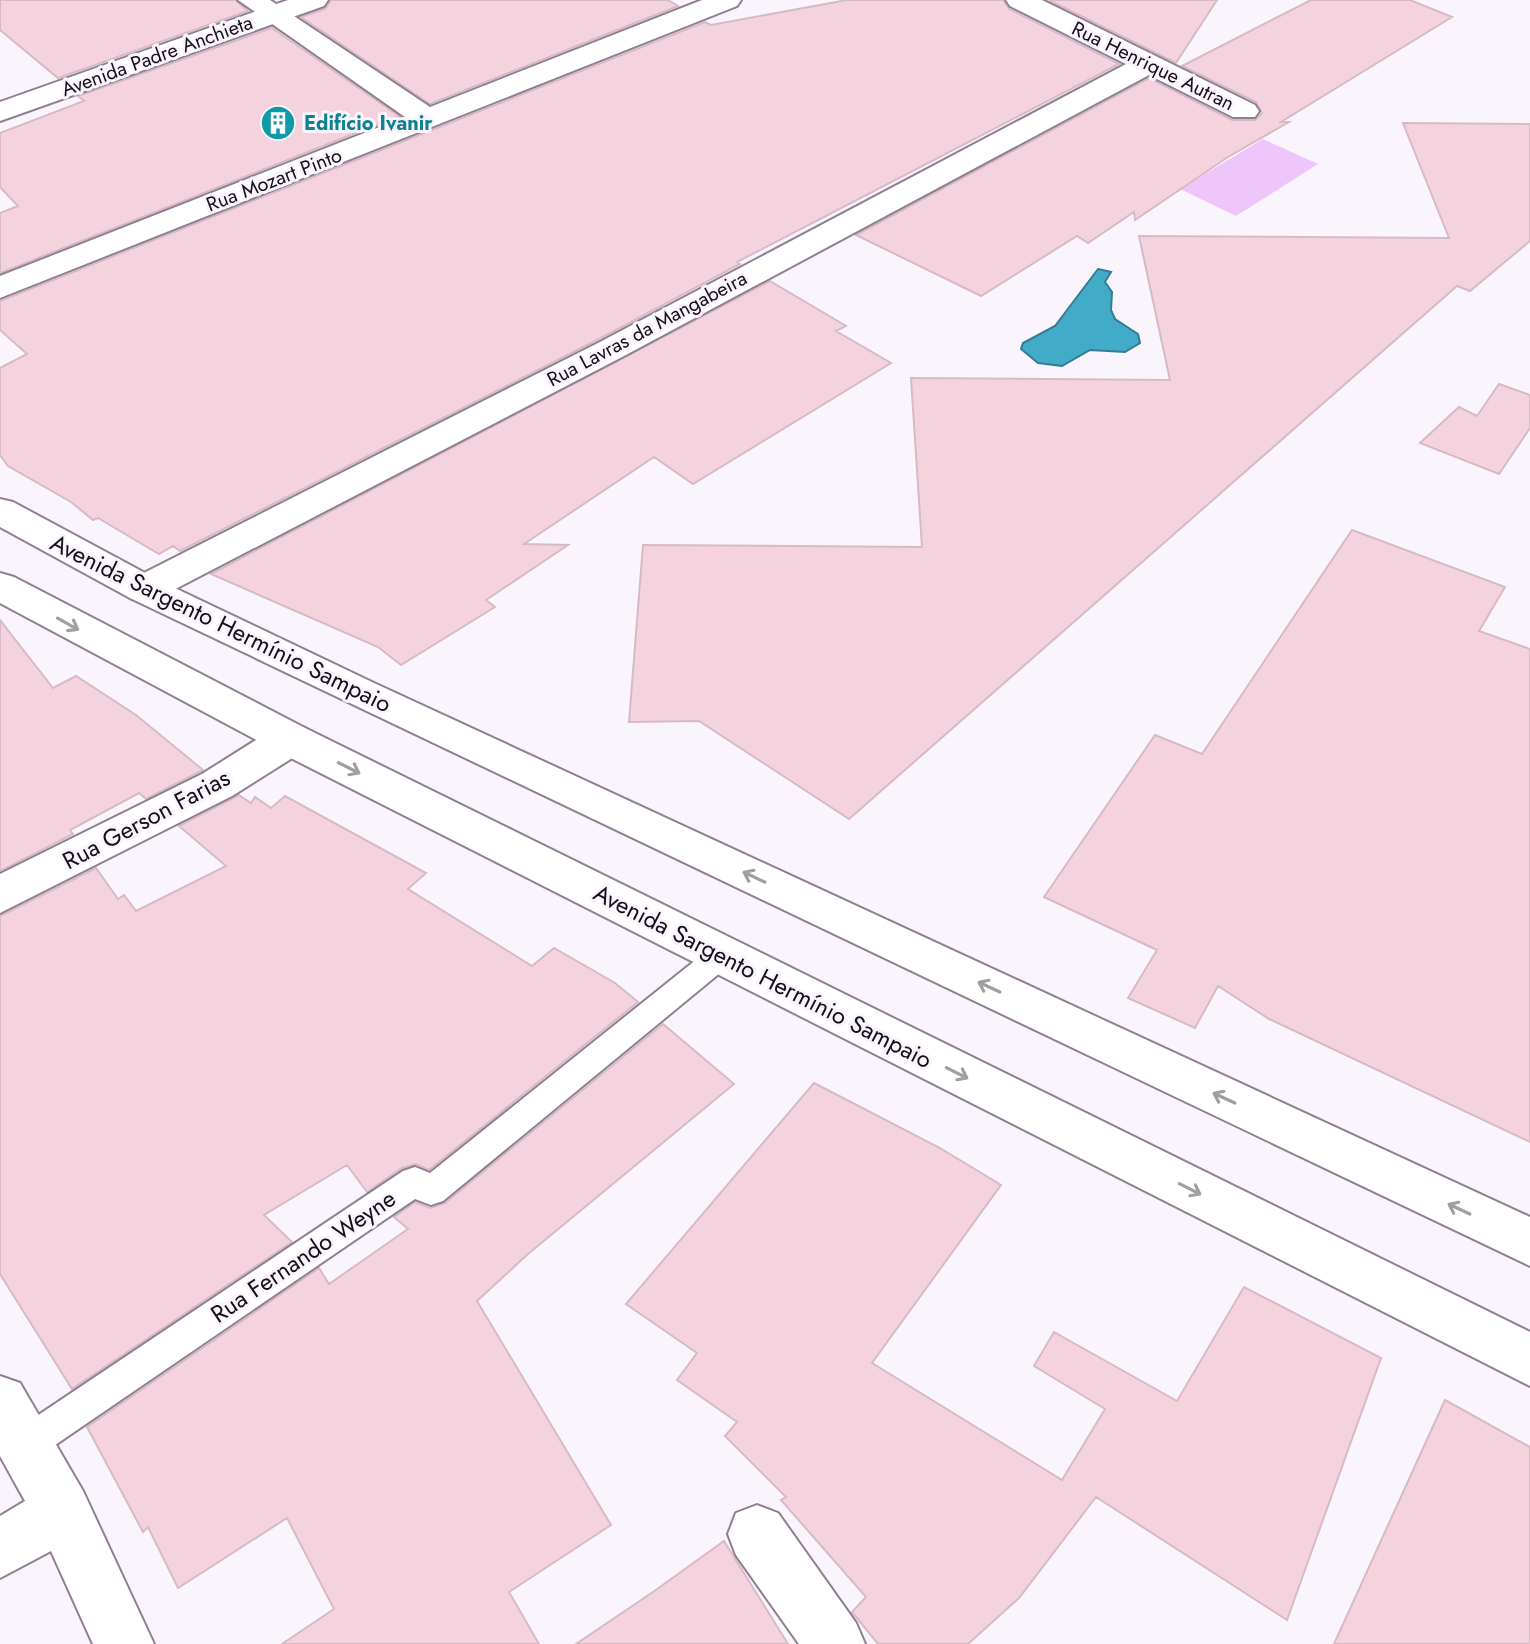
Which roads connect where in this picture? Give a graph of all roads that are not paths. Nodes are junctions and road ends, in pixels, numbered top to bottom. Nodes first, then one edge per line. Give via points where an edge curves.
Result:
1 (314, 0) edge
2 (727, 0) edge
3 (1020, 0) edge
4 (262, 8) edge
5 (1148, 64) junction
6 (1244, 111) dead end
7 (0, 112) edge
8 (429, 120) junction
9 (0, 288) edge
10 (0, 511) edge
11 (0, 586) edge
12 (144, 589) junction
13 (290, 739) junction
14 (0, 895) edge
15 (722, 955) junction
16 (1530, 1242) edge
17 (1530, 1360) edge
18 (13, 1423) edge
19 (63, 1511) junction
20 (757, 1534) dead end
21 (0, 1549) edge
22 (124, 1644) edge
23 (835, 1644) edge

1 - 4 street, Avenida Padre Anchieta
2 - 8 street, Rua Mozart Pinto
3 - 5 street, Rua Henrique Autran
4 - 7 street, Avenida Padre Anchieta
4 - 8 street
5 - 6 street, Rua Henrique Autran
5 - 12 street, Rua Lavras da Mangabeira via 612,349
8 - 9 street, Rua Mozart Pinto
10 - 12 street, Avenida Sargento Hermínio Sampaio
11 -> 13 street, Avenida Sargento Hermínio Sampaio
16 -> 12 street, Avenida Sargento Hermínio Sampaio
13 - 14 street, Rua Gerson Farias via 217,785
13 -> 15 street, Avenida Sargento Hermínio Sampaio
15 -> 17 street, Avenida Sargento Hermínio Sampaio
15 - 18 lane, Rua Fernando Weyne via 431,1191 415,1181
18 - 19 street
19 - 21 street
19 - 22 street
20 - 23 street

